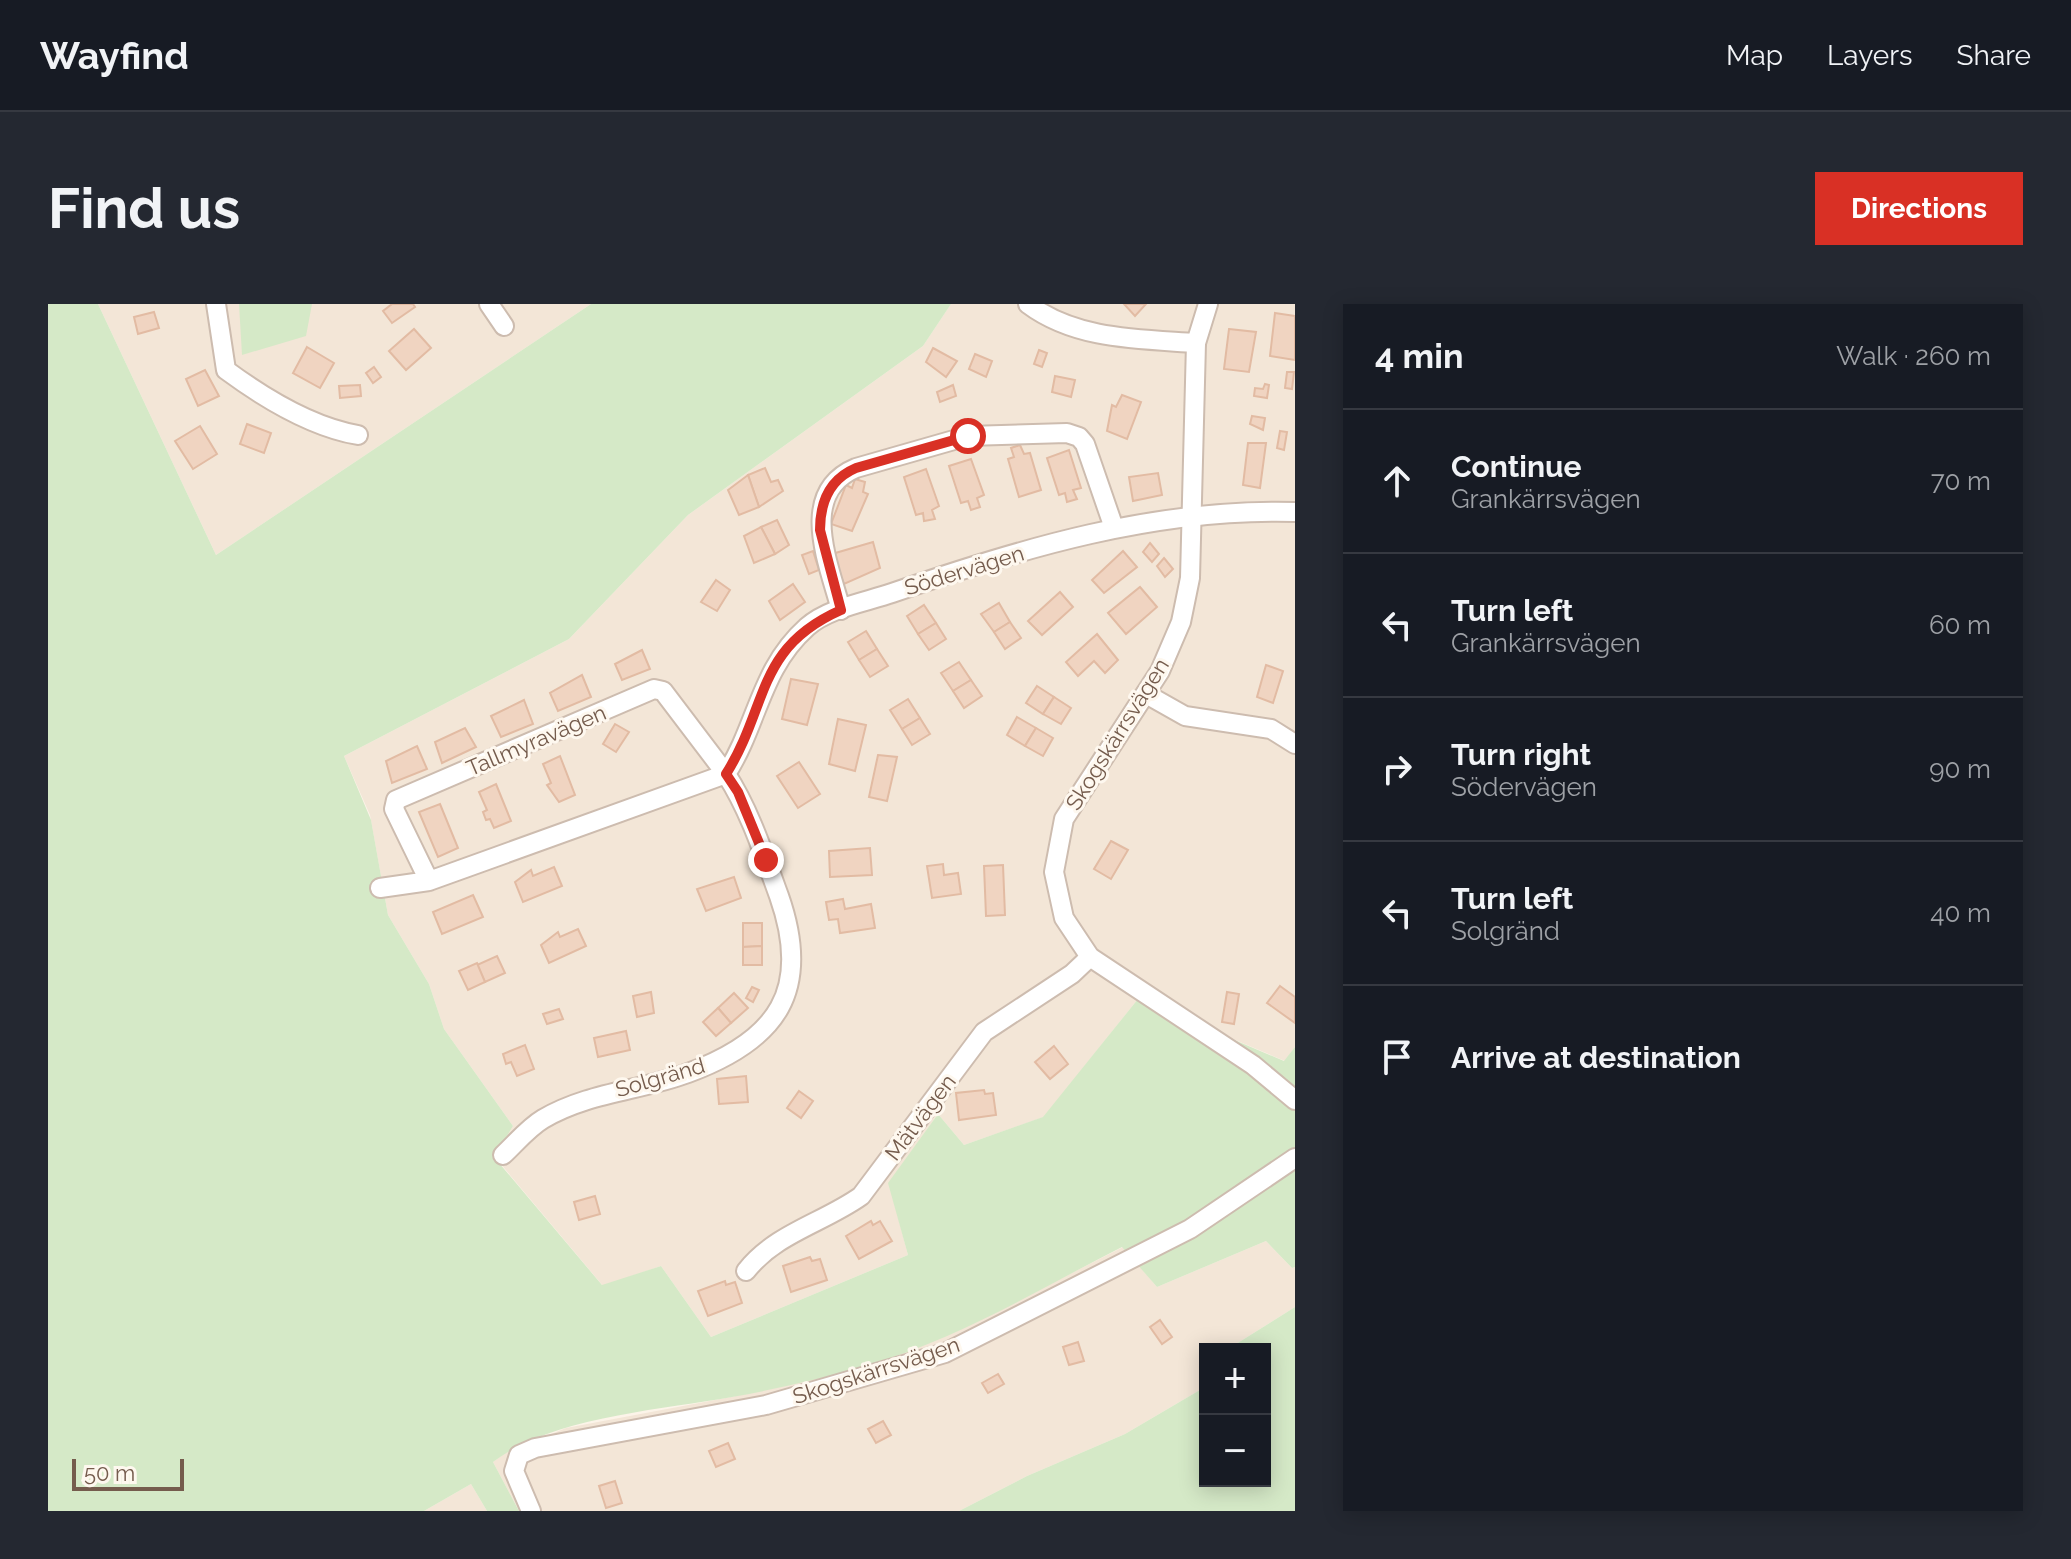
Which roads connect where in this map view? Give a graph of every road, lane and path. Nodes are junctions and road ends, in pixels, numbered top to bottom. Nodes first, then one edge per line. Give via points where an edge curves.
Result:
1 (216, 304) edge
2 (489, 304) edge
3 (1028, 304) edge
4 (1208, 304) edge
5 (504, 326) dead end
6 (1196, 343) junction
7 (358, 435) dead end
8 (1295, 512) edge
9 (1193, 516) junction
10 (1114, 528) junction
11 (841, 610) junction
12 (1146, 694) junction
13 (1295, 744) edge
14 (726, 774) junction
15 (429, 881) junction
16 (380, 888) dead end
17 (1090, 957) junction
18 (1295, 1100) edge
19 (503, 1155) dead end
20 (1295, 1158) edge
21 (746, 1271) dead end
22 (531, 1511) edge

1 - 7 street via 226,370 255,391 334,431
2 - 5 street
3 - 6 street via 1105,336
4 - 6 street, Skogskärrsvägen
6 - 9 street, Skogskärrsvägen
8 - 9 street, Södervägen
9 - 10 street, Södervägen
9 - 12 street, Skogskärrsvägen via 1181,622
10 - 11 street, Södervägen via 977,564
10 - 11 street via 1085,444 1067,433 968,436 856,468 829,488 820,517
11 - 14 street, Södervägen via 810,624 776,659
12 - 13 street via 1185,716 1261,726
12 - 17 street, Skogskärrsvägen via 1077,795 1057,844 1057,897
14 - 15 street
14 - 15 street, Tallmyravägen via 663,691 654,689 396,800 394,809
14 - 19 street, Solgränd via 766,860 791,937 789,985 778,1011 747,1046 687,1074 612,1091 552,1114
15 - 16 street
17 - 18 street, Skogskärrsvägen via 1253,1065
17 - 21 street, Mätvägen via 984,1032 861,1196 838,1213 781,1238
20 - 22 street, Skogskärrsvägen via 1190,1229 945,1353 766,1405 519,1455 514,1462 516,1477

